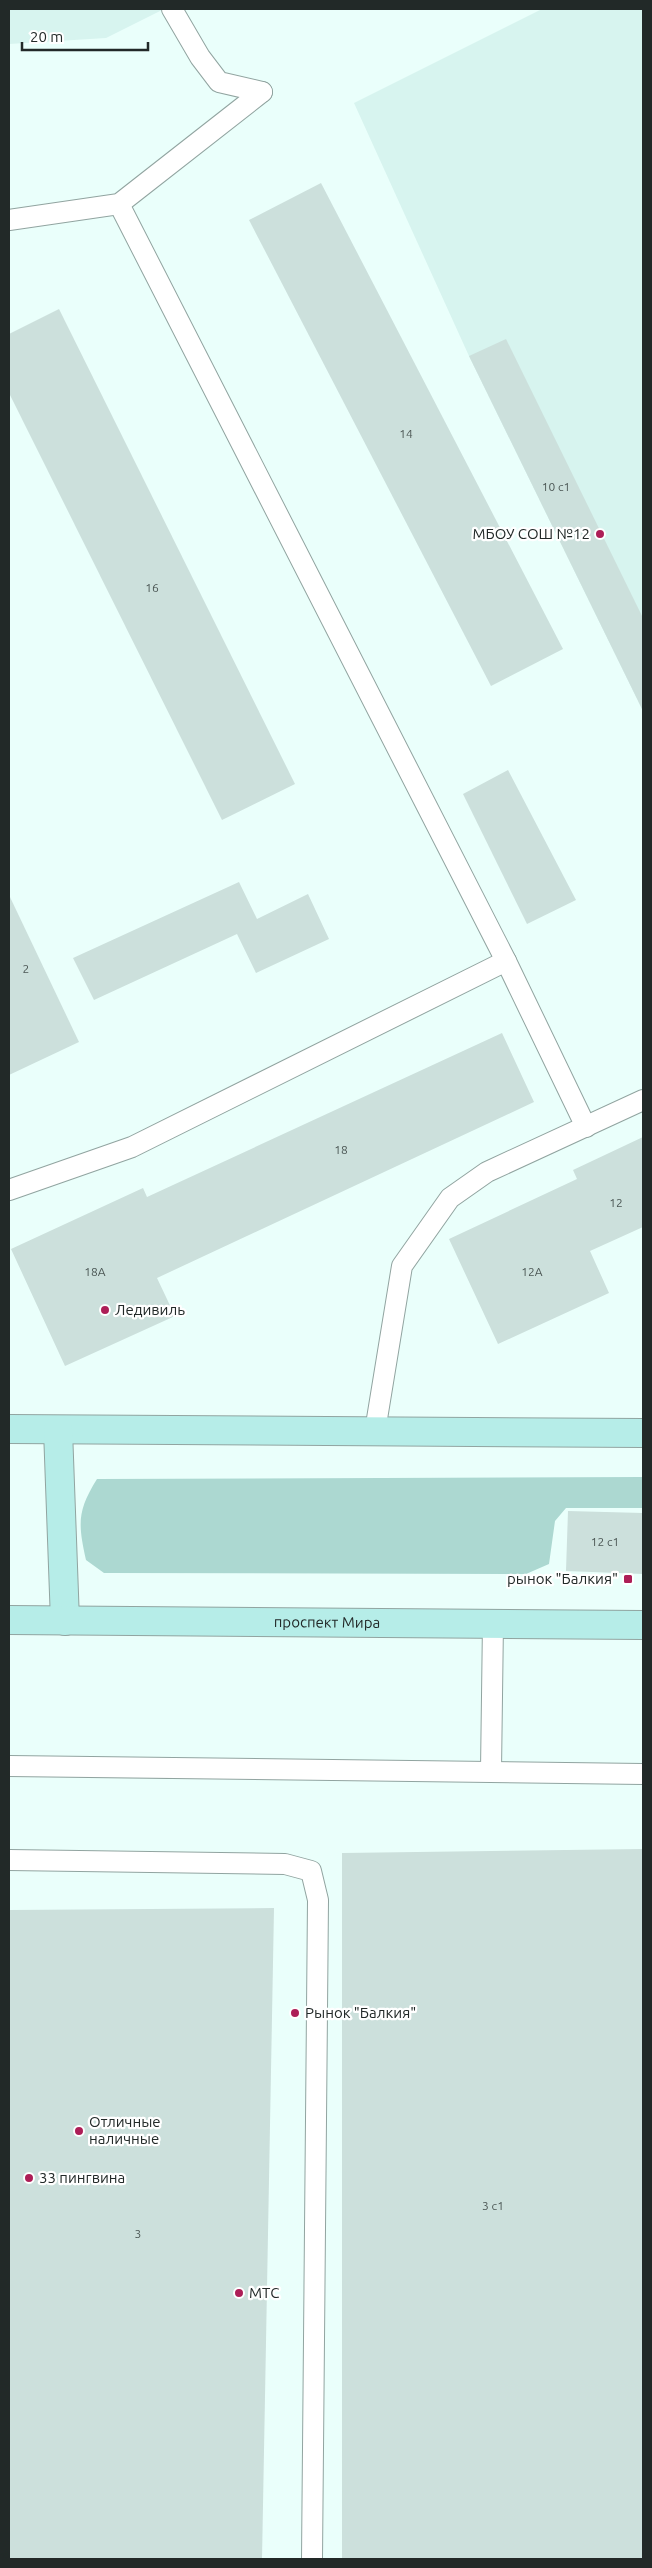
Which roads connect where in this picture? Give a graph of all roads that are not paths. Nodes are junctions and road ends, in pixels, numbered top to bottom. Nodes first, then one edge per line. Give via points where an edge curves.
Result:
1 (172, 9) edge
2 (119, 204) junction
3 (9, 220) edge
4 (506, 961) junction
5 (643, 1100) edge
6 (586, 1128) junction
7 (9, 1190) edge
8 (9, 1429) edge
9 (58, 1430) junction
10 (375, 1431) junction
11 (643, 1433) edge
12 (9, 1620) edge
13 (65, 1620) junction
14 (493, 1622) junction
15 (643, 1625) edge
16 (9, 1766) edge
17 (491, 1770) junction
18 (643, 1774) edge
19 (9, 1860) edge
20 (312, 2559) edge

1 - 2 lane via 219,82 262,92
2 - 3 lane
2 - 4 lane
4 - 6 lane
4 - 7 lane via 132,1147
5 - 6 lane
6 - 10 lane via 487,1172 450,1198 402,1266
8 - 9 street
9 - 10 street
9 - 13 street
10 - 11 street
12 - 13 street, проспект Мира
13 - 14 street, проспект Мира
14 - 15 street, проспект Мира
14 - 17 lane
16 - 17 lane
17 - 18 lane
19 - 20 lane via 285,1864 311,1871 318,1900

